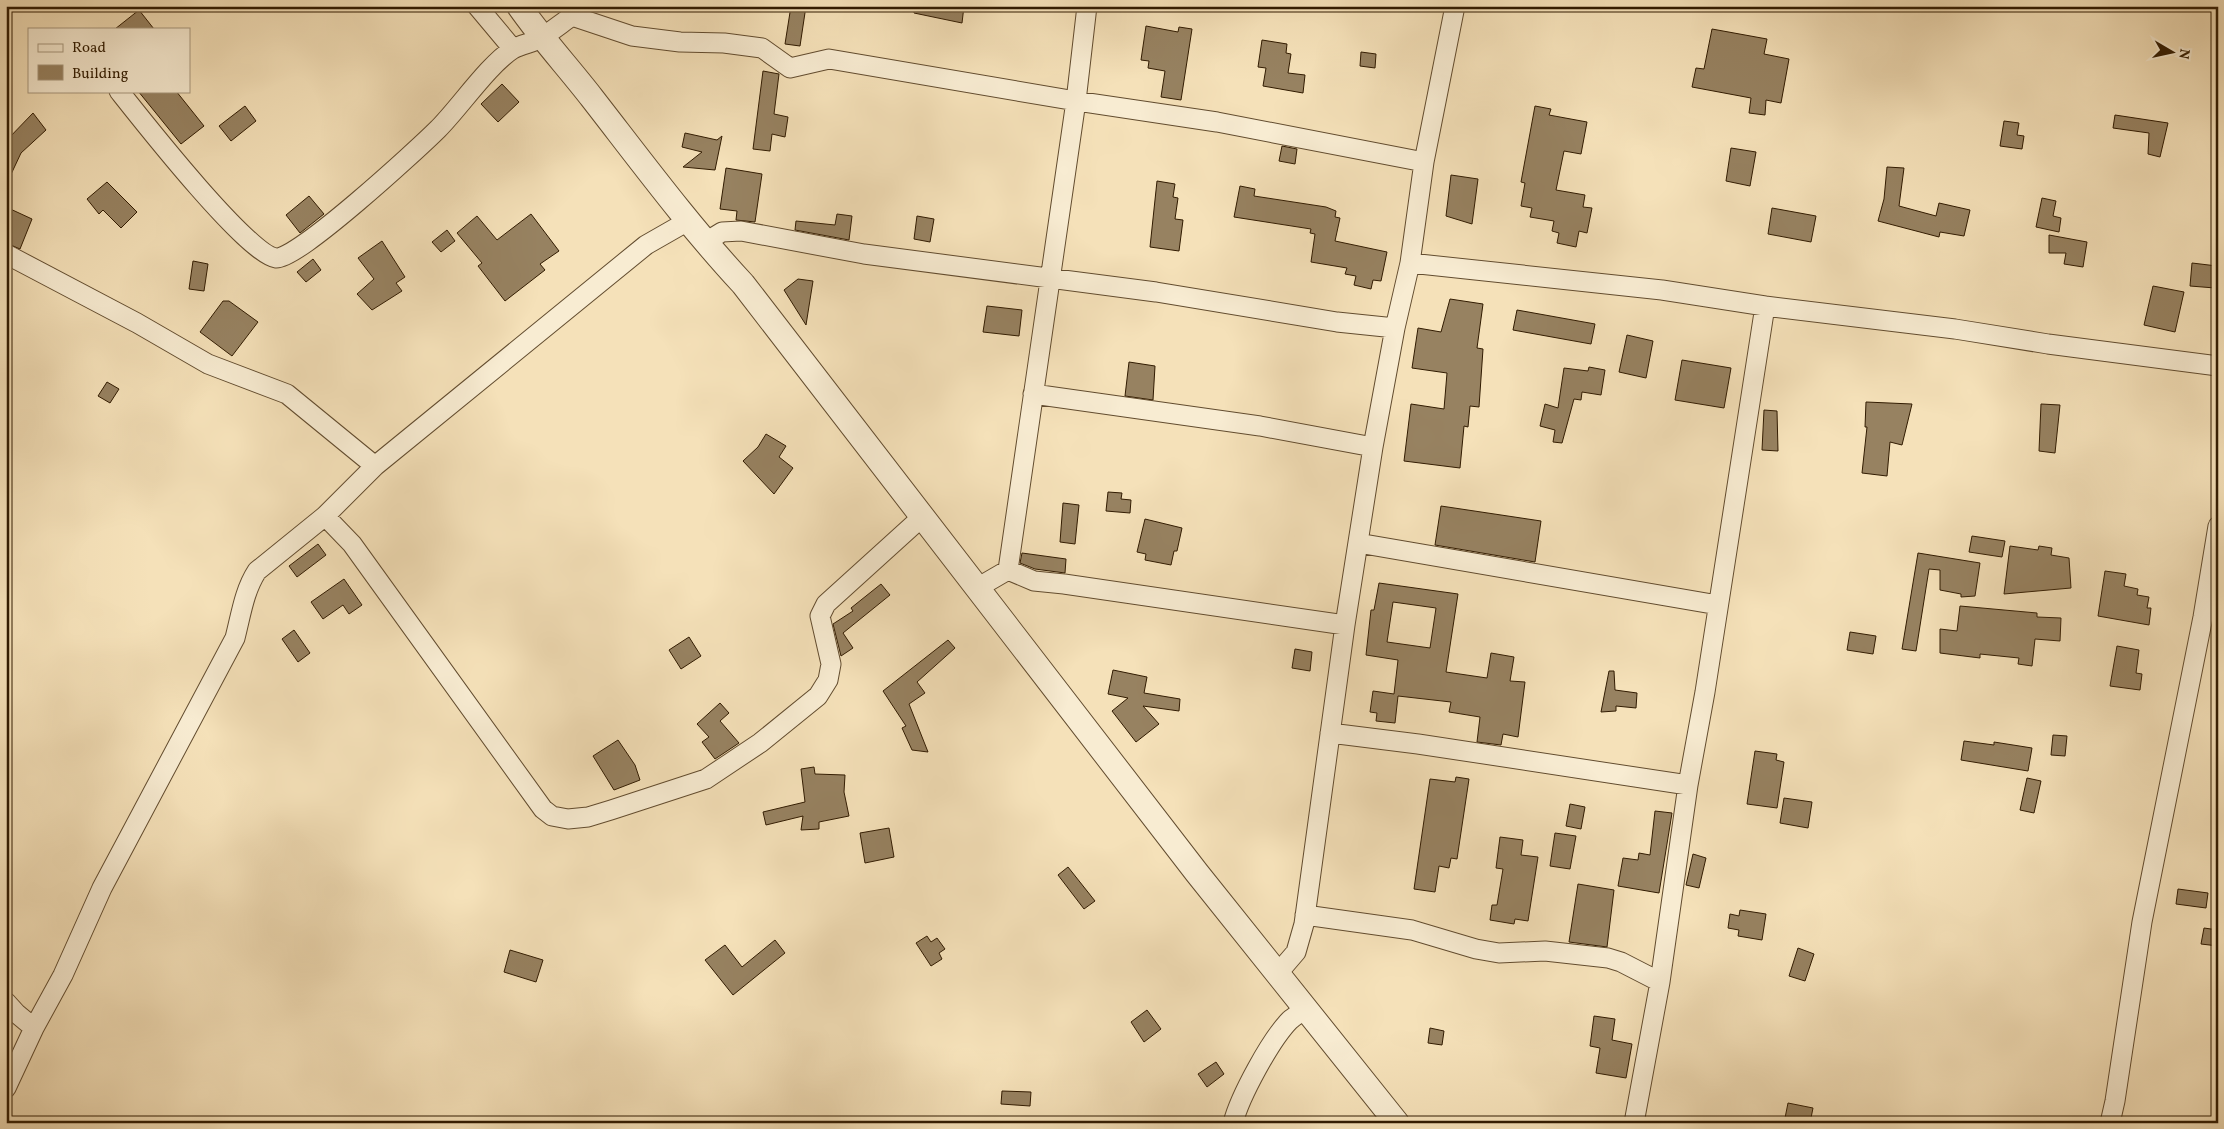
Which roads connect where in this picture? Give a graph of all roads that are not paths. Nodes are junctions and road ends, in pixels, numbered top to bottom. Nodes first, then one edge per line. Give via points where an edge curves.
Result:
1 (477, 6) edge
2 (519, 6) edge
3 (1087, 6) edge
4 (1455, 6) edge
5 (574, 11) edge
6 (541, 38) junction
7 (513, 49) junction
8 (120, 92) edge
9 (1076, 101) junction
10 (1424, 162) junction
11 (688, 221) junction
12 (704, 243) junction
13 (6, 254) edge
14 (1410, 263) junction
15 (1051, 278) junction
16 (1765, 306) junction
17 (1395, 328) junction
18 (2218, 366) edge
19 (1034, 394) junction
20 (1374, 447) junction
21 (375, 466) junction
22 (325, 516) junction
23 (922, 517) junction
24 (2218, 526) edge
25 (1358, 543) junction
26 (1008, 570) junction
27 (977, 588) junction
28 (1718, 605) junction
29 (2210, 618) edge
30 (1345, 625) junction
31 (1330, 733) junction
32 (1688, 784) junction
33 (1305, 915) junction
34 (1278, 973) junction
35 (1660, 982) junction
36 (6, 1002) edge
37 (1306, 1008) junction
38 (34, 1028) junction
39 (6, 1088) edge
40 (1233, 1123) edge
41 (1396, 1123) edge
42 (1634, 1123) edge
43 (2110, 1123) edge

1 - 7 street
2 - 6 street
3 - 9 street
4 - 10 street
5 - 6 street
5 - 9 street via 632,36 762,48 790,68 829,59
6 - 7 street
6 - 11 street via 584,87
7 - 8 street via 437,130 363,197 292,253 278,259 264,254 247,239 174,159
9 - 10 street via 1217,122
9 - 15 street
10 - 14 street
11 - 12 street
11 - 21 street via 646,246
12 - 15 street via 722,232 741,231 864,254
12 - 23 street via 743,284
13 - 21 street via 208,364 287,394
14 - 16 street via 1662,290
14 - 17 street
15 - 17 street via 1336,322
15 - 19 street
16 - 18 street via 1937,326
16 - 28 street
17 - 20 street
19 - 20 street via 1260,426
19 - 26 street
20 - 25 street
21 - 22 street
22 - 23 street via 352,544 543,809 559,819 588,817 706,779 734,762 806,707 822,690 830,671 830,657 821,624 822,611 831,599
22 - 38 street via 257,571 250,582 235,638 102,888 64,976
23 - 27 street
24 - 29 street
25 - 28 street
25 - 30 street
26 - 27 street
26 - 30 street via 1041,583
27 - 34 street via 1191,866
28 - 32 street
29 - 43 street via 2142,922
30 - 31 street
31 - 32 street
31 - 33 street
32 - 35 street
33 - 34 street via 1296,952
33 - 35 street via 1412,930 1499,953 1545,951 1608,958
34 - 37 street
35 - 42 street
36 - 38 street
37 - 40 street via 1279,1033 1248,1087
37 - 41 street
38 - 39 street

